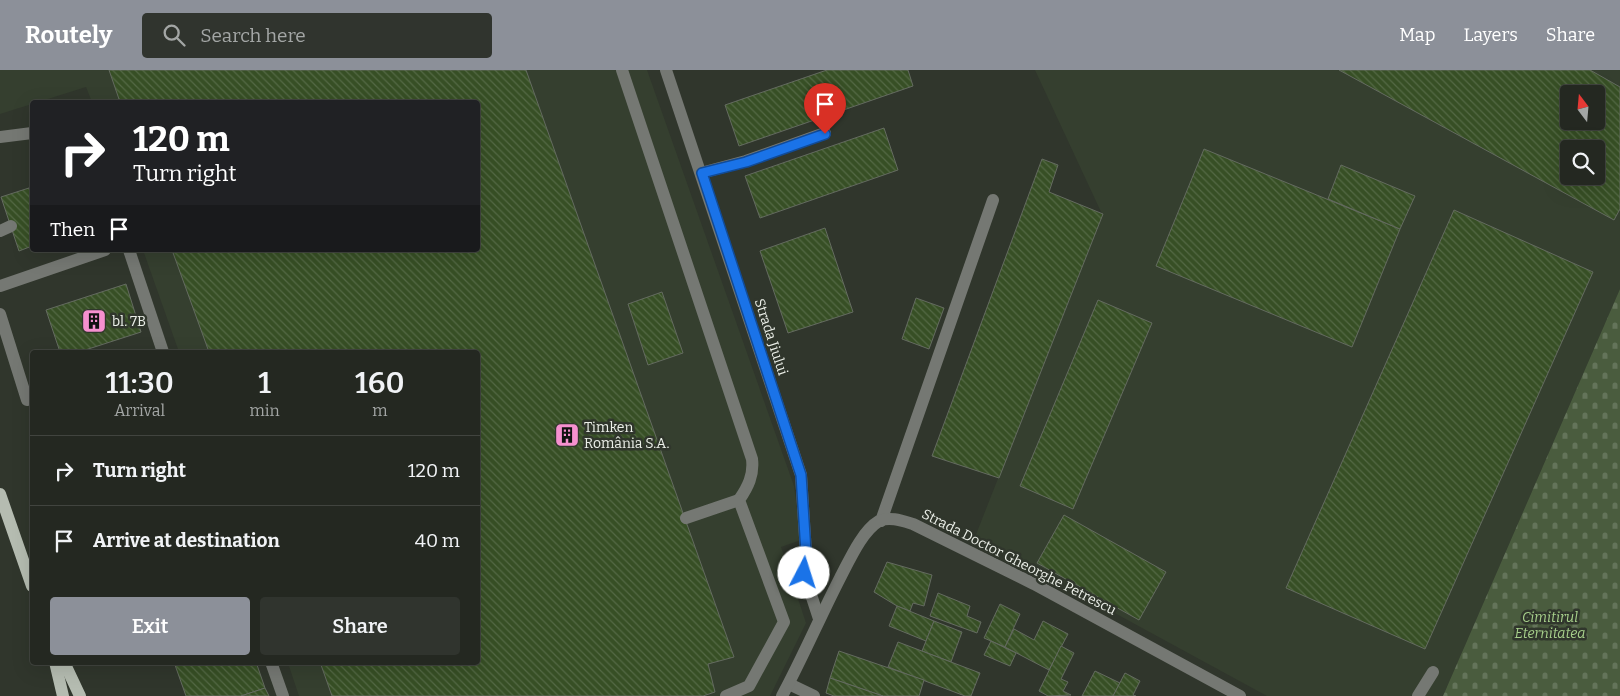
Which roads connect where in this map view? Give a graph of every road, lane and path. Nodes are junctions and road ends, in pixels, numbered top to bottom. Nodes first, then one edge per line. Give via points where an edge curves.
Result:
1 (622, 70) edge
2 (666, 70) edge
3 (30, 133) edge
4 (825, 134) dead end
5 (0, 136) edge
6 (702, 173) junction
7 (993, 200) dead end
8 (99, 252) edge
9 (130, 252) edge
10 (0, 286) edge
11 (0, 314) edge
12 (162, 350) edge
13 (30, 399) edge
14 (0, 494) edge
15 (739, 500) junction
16 (686, 518) dead end
17 (880, 520) junction
18 (30, 580) edge
19 (818, 620) junction
20 (56, 665) edge
21 (65, 665) edge
22 (272, 665) edge
23 (1433, 672) dead end
24 (788, 684) junction
25 (63, 696) edge
26 (80, 696) edge
27 (283, 696) edge
28 (726, 696) edge
29 (782, 696) edge
30 (814, 696) edge
31 (1240, 696) edge
32 (1418, 696) edge

1 - 15 street via 752,459 753,470
2 - 6 street, Strada Jiului
3 - 5 street
4 - 6 street via 746,162
6 - 19 street, Strada Jiului via 801,475 806,552 804,573
7 - 17 street
8 - 10 street
9 - 12 street
11 - 13 street via 27,400
14 - 18 main road
15 - 16 street
15 - 28 street via 784,622 748,686
17 - 19 street via 869,529 854,551
17 - 31 street, Strada Doctor Gheorghe Petrescu via 897,519 913,524 1034,584
19 - 24 street
20 - 25 main road
21 - 26 main road
22 - 27 street
23 - 32 street
24 - 29 street
24 - 30 street

